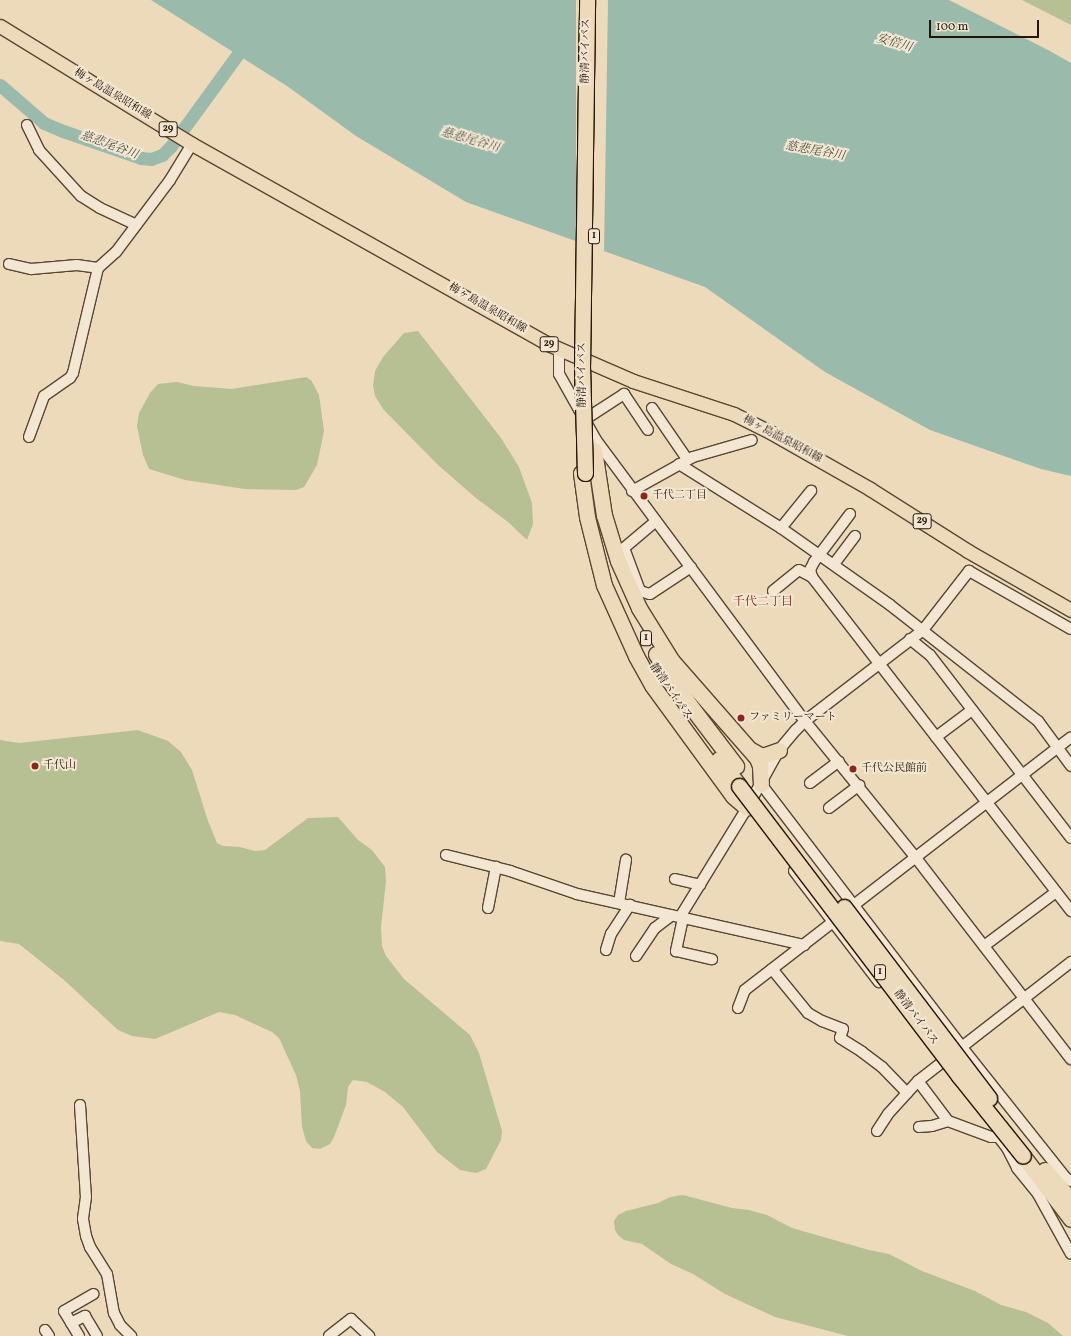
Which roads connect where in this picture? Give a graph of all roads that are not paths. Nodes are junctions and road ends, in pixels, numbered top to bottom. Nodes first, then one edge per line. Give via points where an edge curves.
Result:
1 (587, 0) edge
2 (597, 0) edge
3 (0, 26) edge
4 (27, 125) dead end
5 (192, 144) junction
6 (136, 225) junction
7 (9, 264) dead end
8 (98, 268) junction
9 (559, 349) junction
10 (652, 408) dead end
11 (584, 420) junction
12 (648, 430) dead end
13 (28, 437) dead end
14 (752, 440) dead end
15 (683, 462) junction
16 (589, 473) junction
17 (811, 490) dead end
18 (632, 491) junction
19 (850, 514) dead end
20 (656, 521) junction
21 (781, 528) junction
22 (856, 536) dead end
23 (819, 555) junction
24 (834, 564) junction
25 (691, 567) junction
26 (812, 577) junction
27 (773, 591) dead end
28 (1071, 610) edge
29 (1071, 629) edge
30 (923, 630) junction
31 (910, 639) junction
32 (879, 663) junction
33 (972, 710) junction
34 (806, 721) junction
35 (936, 737) junction
36 (1071, 737) edge
37 (1058, 748) junction
38 (751, 750) junction
39 (779, 750) junction
40 (839, 761) junction
41 (1071, 766) edge
42 (1022, 775) junction
43 (749, 783) junction
44 (810, 783) dead end
45 (859, 785) junction
46 (987, 802) junction
47 (747, 808) junction
48 (829, 808) dead end
49 (1071, 838) edge
50 (446, 855) dead end
51 (916, 858) junction
52 (626, 860) dead end
53 (496, 867) junction
54 (675, 879) dead end
55 (700, 885) junction
56 (1056, 892) junction
57 (619, 903) junction
58 (630, 905) junction
59 (854, 905) junction
60 (488, 908) dead end
61 (1071, 911) edge
62 (678, 917) junction
63 (833, 922) junction
64 (804, 945) junction
65 (984, 946) junction
66 (606, 950) dead end
67 (636, 956) dead end
68 (712, 959) dead end
69 (1071, 962) edge
70 (772, 970) junction
71 (1024, 998) junction
72 (738, 1008) dead end
73 (961, 1046) junction
74 (1071, 1059) edge
75 (941, 1063) junction
76 (918, 1081) junction
77 (907, 1094) junction
78 (80, 1105) dead end
79 (948, 1121) junction
80 (919, 1127) dead end
81 (877, 1131) dead end
82 (999, 1138) junction
83 (1026, 1154) junction
84 (1071, 1181) edge
85 (1049, 1190) junction
86 (1071, 1200) edge
87 (1071, 1205) edge
88 (1071, 1219) edge
89 (1071, 1228) edge
90 (1071, 1254) edge
91 (94, 1294) dead end
92 (71, 1323) junction
93 (79, 1336) edge
94 (97, 1336) edge
95 (131, 1336) edge
96 (329, 1336) edge
97 (369, 1336) edge

1 - 16 highway, 静清バイパス / 1, bridge via 583,404
2 - 16 highway, 静清バイパス / 1 via 591,384 594,450
3 - 5 main road, 梅ヶ島温泉昭和線 / 29
4 - 6 street via 39,150 81,196
5 - 6 street via 170,180
5 - 9 main road, 梅ヶ島温泉昭和線 / 29
6 - 8 street via 116,252
7 - 8 street via 31,269 76,265
8 - 13 street via 73,373 70,378 44,396
9 - 11 street via 559,374
9 - 28 main road, 梅ヶ島温泉昭和線 / 29 via 633,381 734,414 772,433
10 - 15 street
11 - 12 street via 624,394
11 - 18 street
14 - 15 street via 709,451
15 - 18 street
15 - 21 street
16 - 38 highway via 618,561 638,608 676,666
16 - 43 highway, 静清バイパス / 1 via 590,509 604,564 632,632 664,686
16 - 47 highway via 587,517 604,585 636,656 652,685 733,796
17 - 21 street
18 - 20 street
19 - 23 street
20 - 25 street
20 - 25 street via 624,548 640,591 650,594
21 - 23 street
22 - 24 street
23 - 24 street
23 - 26 street via 810,570
24 - 30 street
25 - 34 street
26 - 27 street via 799,570
26 - 32 street
29 - 30 street via 969,571
30 - 31 street
30 - 37 street via 1038,721
31 - 32 street
31 - 33 street via 930,655
32 - 34 street
32 - 35 street
33 - 35 street
33 - 42 street
34 - 39 street
34 - 40 street
35 - 46 street
36 - 37 street
37 - 41 street
37 - 42 street
38 - 39 highway via 762,756
38 - 43 highway via 759,762
39 - 43 street
40 - 44 street
40 - 45 street
42 - 46 street
42 - 49 street
43 - 47 street
43 - 59 street
43 - 83 highway, 静清バイパス / 1, bridge via 959,1076
45 - 48 street
45 - 51 street
46 - 51 street
46 - 56 street
47 - 55 street
47 - 63 street
50 - 53 street
51 - 59 street
51 - 65 street
52 - 57 street
53 - 57 street via 577,894
53 - 60 street
54 - 55 street
55 - 62 street
56 - 61 street
56 - 65 street
57 - 58 street
58 - 62 street
58 - 66 street via 611,934
59 - 63 street
59 - 73 street
62 - 64 street
62 - 67 street via 656,928
62 - 68 street via 676,951
63 - 64 street
63 - 75 street
64 - 70 street
65 - 71 street
69 - 71 street
70 - 72 street via 745,990
70 - 77 street via 808,1013 843,1029 840,1038 882,1067
71 - 73 street
71 - 74 street
73 - 75 street
73 - 84 street
75 - 76 street
75 - 82 street
76 - 77 street
76 - 79 street
77 - 81 street via 888,1114
78 - 95 street via 86,1197 83,1219 86,1236 107,1274 114,1313 120,1326
79 - 80 street
79 - 82 street
82 - 90 street via 1017,1168 1038,1194
83 - 85 highway, 静清バイパス / 1
83 - 86 highway, 1
83 - 87 highway, 静清バイパス / 1
85 - 88 highway, 静清バイパス / 1
85 - 89 highway, 1
91 - 92 street via 64,1311
92 - 93 street
92 - 94 street via 85,1316
96 - 97 street via 351,1319

